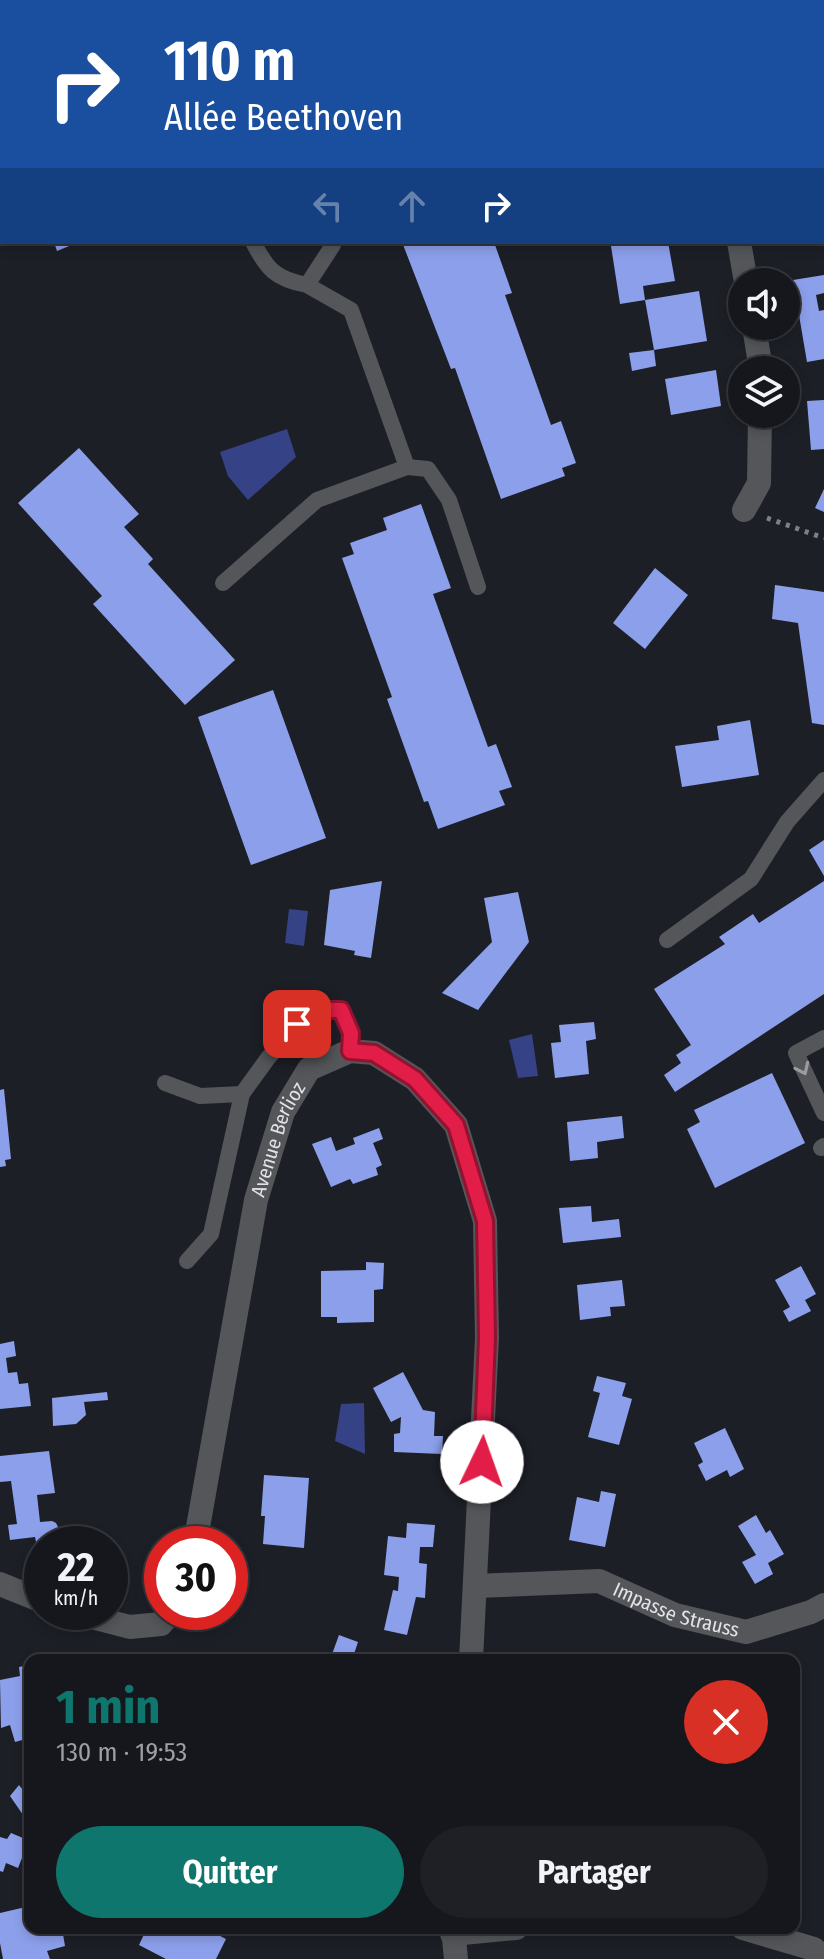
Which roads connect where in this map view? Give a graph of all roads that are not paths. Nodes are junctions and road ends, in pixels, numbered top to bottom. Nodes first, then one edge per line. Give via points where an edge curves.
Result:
1 (254, 244) edge
2 (739, 244) edge
3 (333, 245) dead end
4 (744, 268) edge
5 (307, 285) junction
6 (760, 428) edge
7 (407, 467) junction
8 (744, 510) road end
9 (223, 583) dead end
10 (478, 587) dead end
11 (824, 780) edge
12 (667, 940) dead end
13 (824, 1038) edge
14 (350, 1051) junction
15 (165, 1083) dead end
16 (242, 1094) junction
17 (824, 1113) edge
18 (187, 1261) dead end
19 (198, 1526) edge
20 (0, 1584) edge
21 (476, 1586) junction
22 (24, 1594) edge
23 (824, 1605) edge
24 (471, 1654) edge
25 (453, 1934) edge
26 (763, 1934) edge
27 (456, 1959) edge
28 (821, 1959) edge

1 - 5 lane via 266,266 287,281
2 - 4 street
3 - 5 lane
5 - 7 lane via 351,310
6 - 8 street via 759,483
7 - 9 lane via 317,500
7 - 10 lane via 428,469 449,500
11 - 12 lane via 787,822 751,879
13 -> 17 lane via 796,1053
14 - 16 lane via 351,1033 341,1010 324,1010 297,1024
14 - 19 street, Avenue Berlioz via 309,1069 283,1112 256,1200
14 - 21 street via 374,1053 415,1079 456,1125 485,1221 487,1338
15 - 16 lane via 200,1096
16 - 18 lane via 211,1234
20 - 22 street
21 - 23 street, Impasse Strauss via 599,1581 675,1615 746,1632
21 - 24 street
25 - 27 street
26 - 28 street via 814,1949

